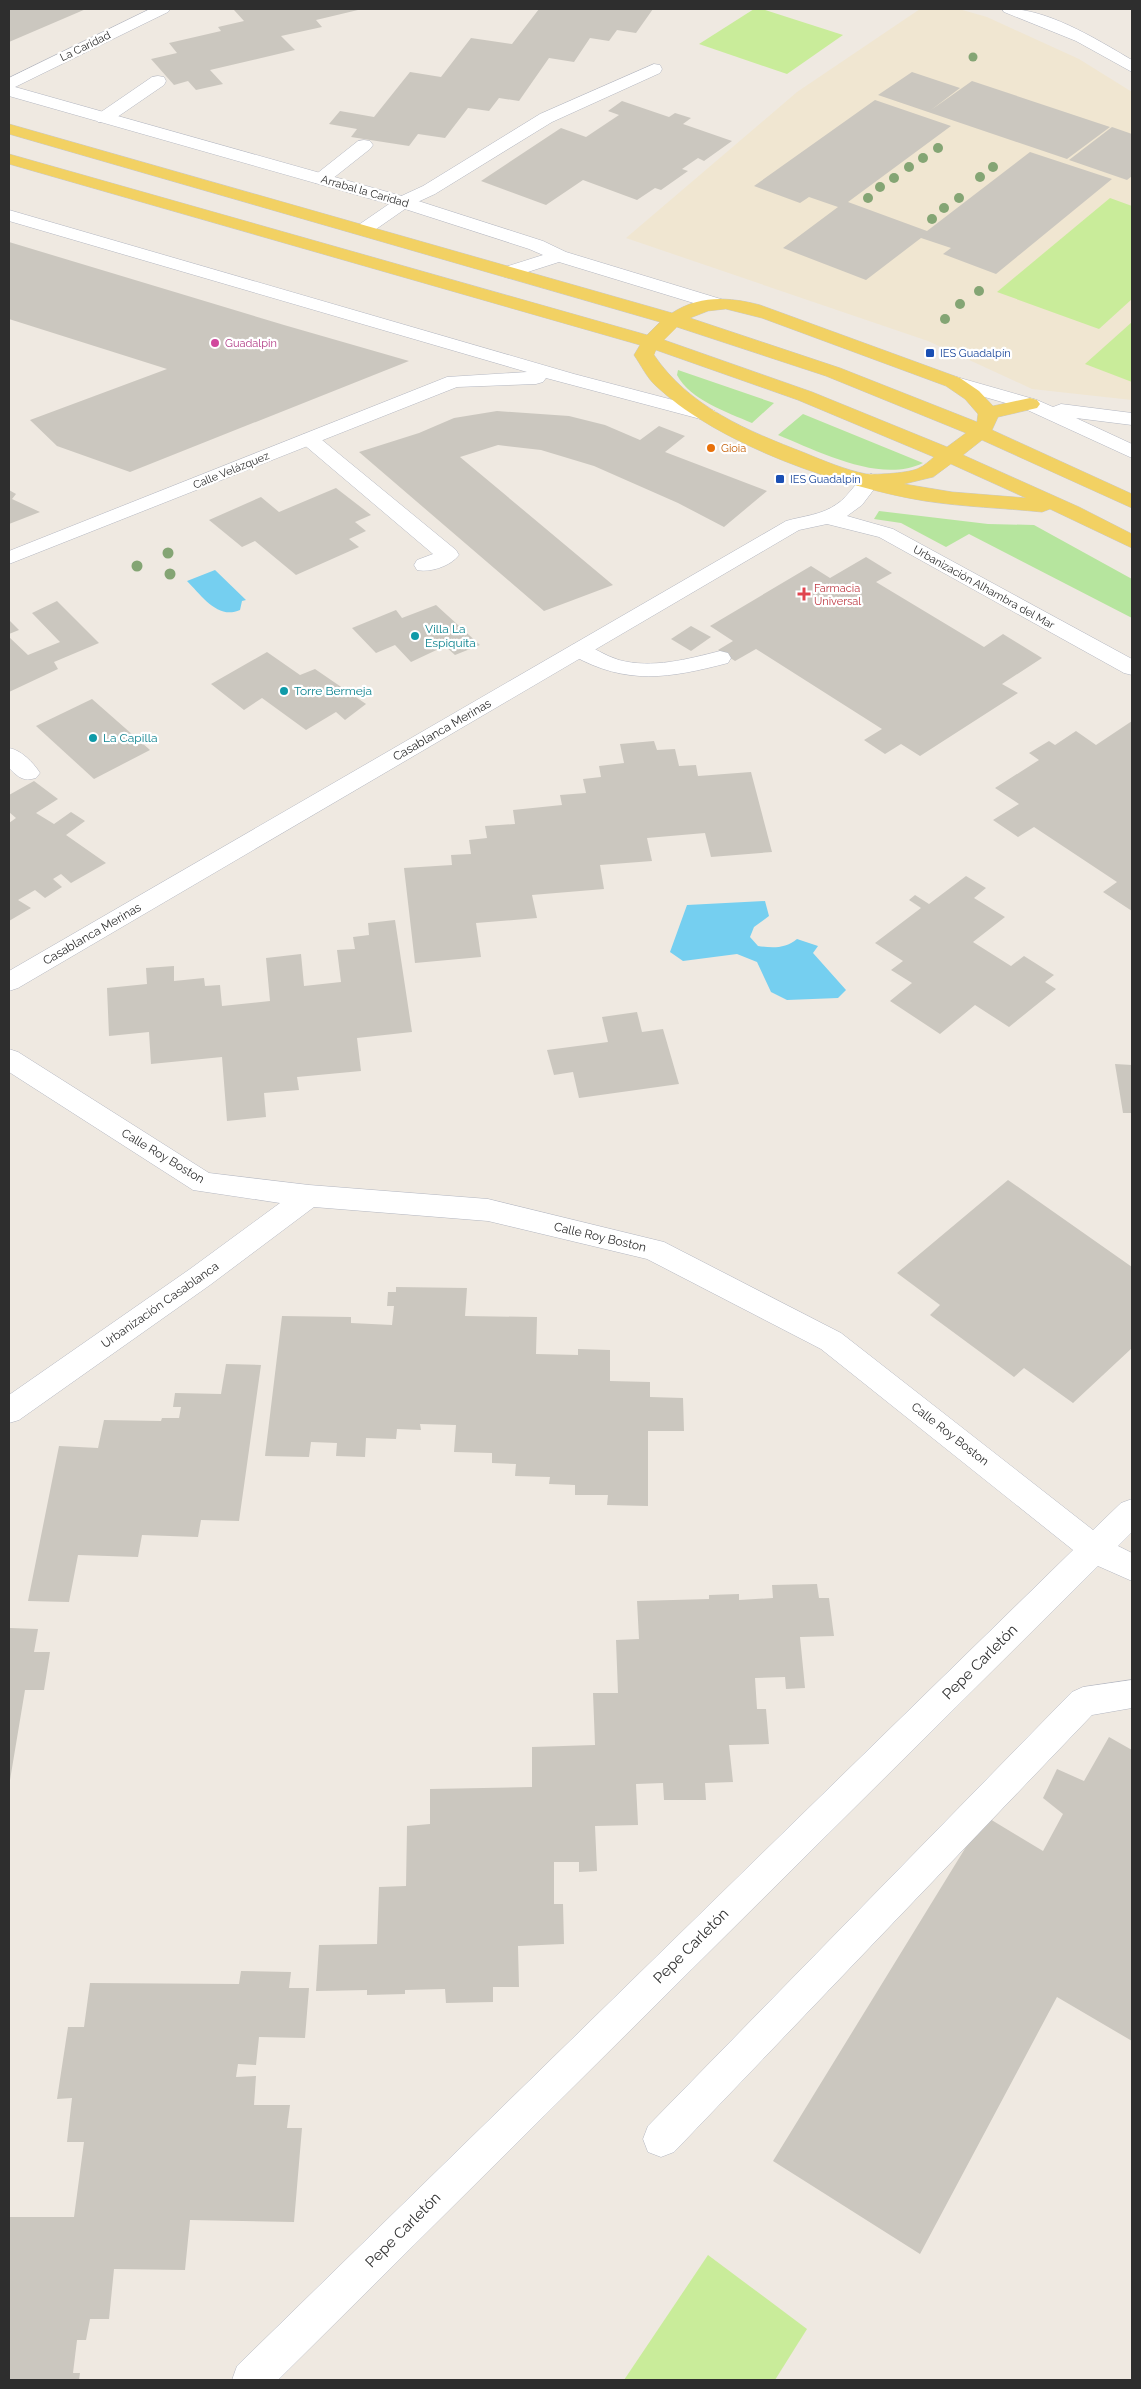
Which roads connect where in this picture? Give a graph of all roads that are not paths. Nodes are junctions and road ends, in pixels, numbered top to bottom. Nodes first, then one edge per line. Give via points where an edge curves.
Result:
1 (162, 9) edge
2 (1010, 9) edge
3 (1132, 67) edge
4 (654, 69) dead end
5 (158, 81) dead end
6 (9, 84) edge
7 (9, 91) edge
8 (104, 118) junction
9 (9, 129) edge
10 (364, 144) dead end
11 (9, 159) edge
12 (321, 179) junction
13 (403, 202) junction
14 (9, 215) edge
15 (363, 230) junction
16 (559, 256) junction
17 (509, 272) junction
18 (717, 304) junction
19 (672, 319) junction
20 (427, 338) junction
21 (651, 342) junction
22 (567, 378) junction
23 (454, 381) junction
24 (953, 382) junction
25 (1030, 404) junction
26 (708, 415) junction
27 (1132, 419) edge
28 (984, 422) junction
29 (309, 439) junction
30 (1132, 452) edge
31 (951, 456) junction
32 (871, 480) junction
33 (1132, 502) edge
34 (1072, 511) junction
35 (830, 518) junction
36 (1132, 542) edge
37 (9, 558) edge
38 (424, 565) dead end
39 (580, 650) junction
40 (720, 658) dead end
41 (1132, 668) edge
42 (9, 755) edge
43 (28, 773) dead end
44 (9, 982) edge
45 (9, 1060) edge
46 (309, 1196) junction
47 (9, 1411) edge
48 (1132, 1512) edge
49 (1095, 1549) junction
50 (1132, 1568) edge
51 (1132, 1694) edge
52 (661, 2138) dead end
53 (251, 2380) edge

1 - 6 street, La Caridad
2 - 3 street via 1082,38
4 - 13 street via 546,118 429,190
5 - 8 street
7 - 8 street, Arrabal la Caridad
8 - 12 street, Arrabal la Caridad
9 - 15 main road
10 - 12 street
11 - 21 main road
12 - 13 street, Arrabal la Caridad
13 - 15 street
13 - 16 street, Arrabal la Caridad via 536,245
14 - 20 street
15 - 17 main road
16 - 17 street
16 - 18 street, Arrabal la Caridad
17 - 19 main road
18 - 19 main road
18 - 24 main road via 765,313
19 - 21 main road
19 - 28 main road
20 - 22 street
20 - 23 street via 453,360
21 - 26 main road via 644,355 650,368 672,390
21 - 31 main road via 805,396
22 - 23 street, Calle Velázquez
22 - 26 street
23 - 29 street, Calle Velázquez
24 - 25 street
24 - 28 main road via 972,396
25 - 27 street
25 - 28 main road
25 - 30 street
26 - 32 main road via 818,465
28 - 31 main road
28 - 33 main road
29 - 37 street, Calle Velázquez
29 - 38 street via 448,555
31 - 32 main road via 926,473
31 - 34 main road
32 - 34 main road via 941,497
32 - 35 street, Casablanca Merinas via 856,502
34 - 36 main road
35 - 39 street, Casablanca Merinas via 793,524
35 - 41 street, Urbanización Alhambra del Mar via 886,533
39 - 40 street via 594,660 634,672 689,667
39 - 44 street, Casablanca Merinas
42 - 43 street
45 - 46 street, Calle Roy Boston via 203,1183
46 - 47 street, Urbanización Casablanca
46 - 49 street, Calle Roy Boston via 488,1210 654,1250 831,1341
48 - 49 street, Pepe Carletón
49 - 50 street, Calle Roy Boston
49 - 53 street, Pepe Carletón
51 - 52 street via 1083,1702

